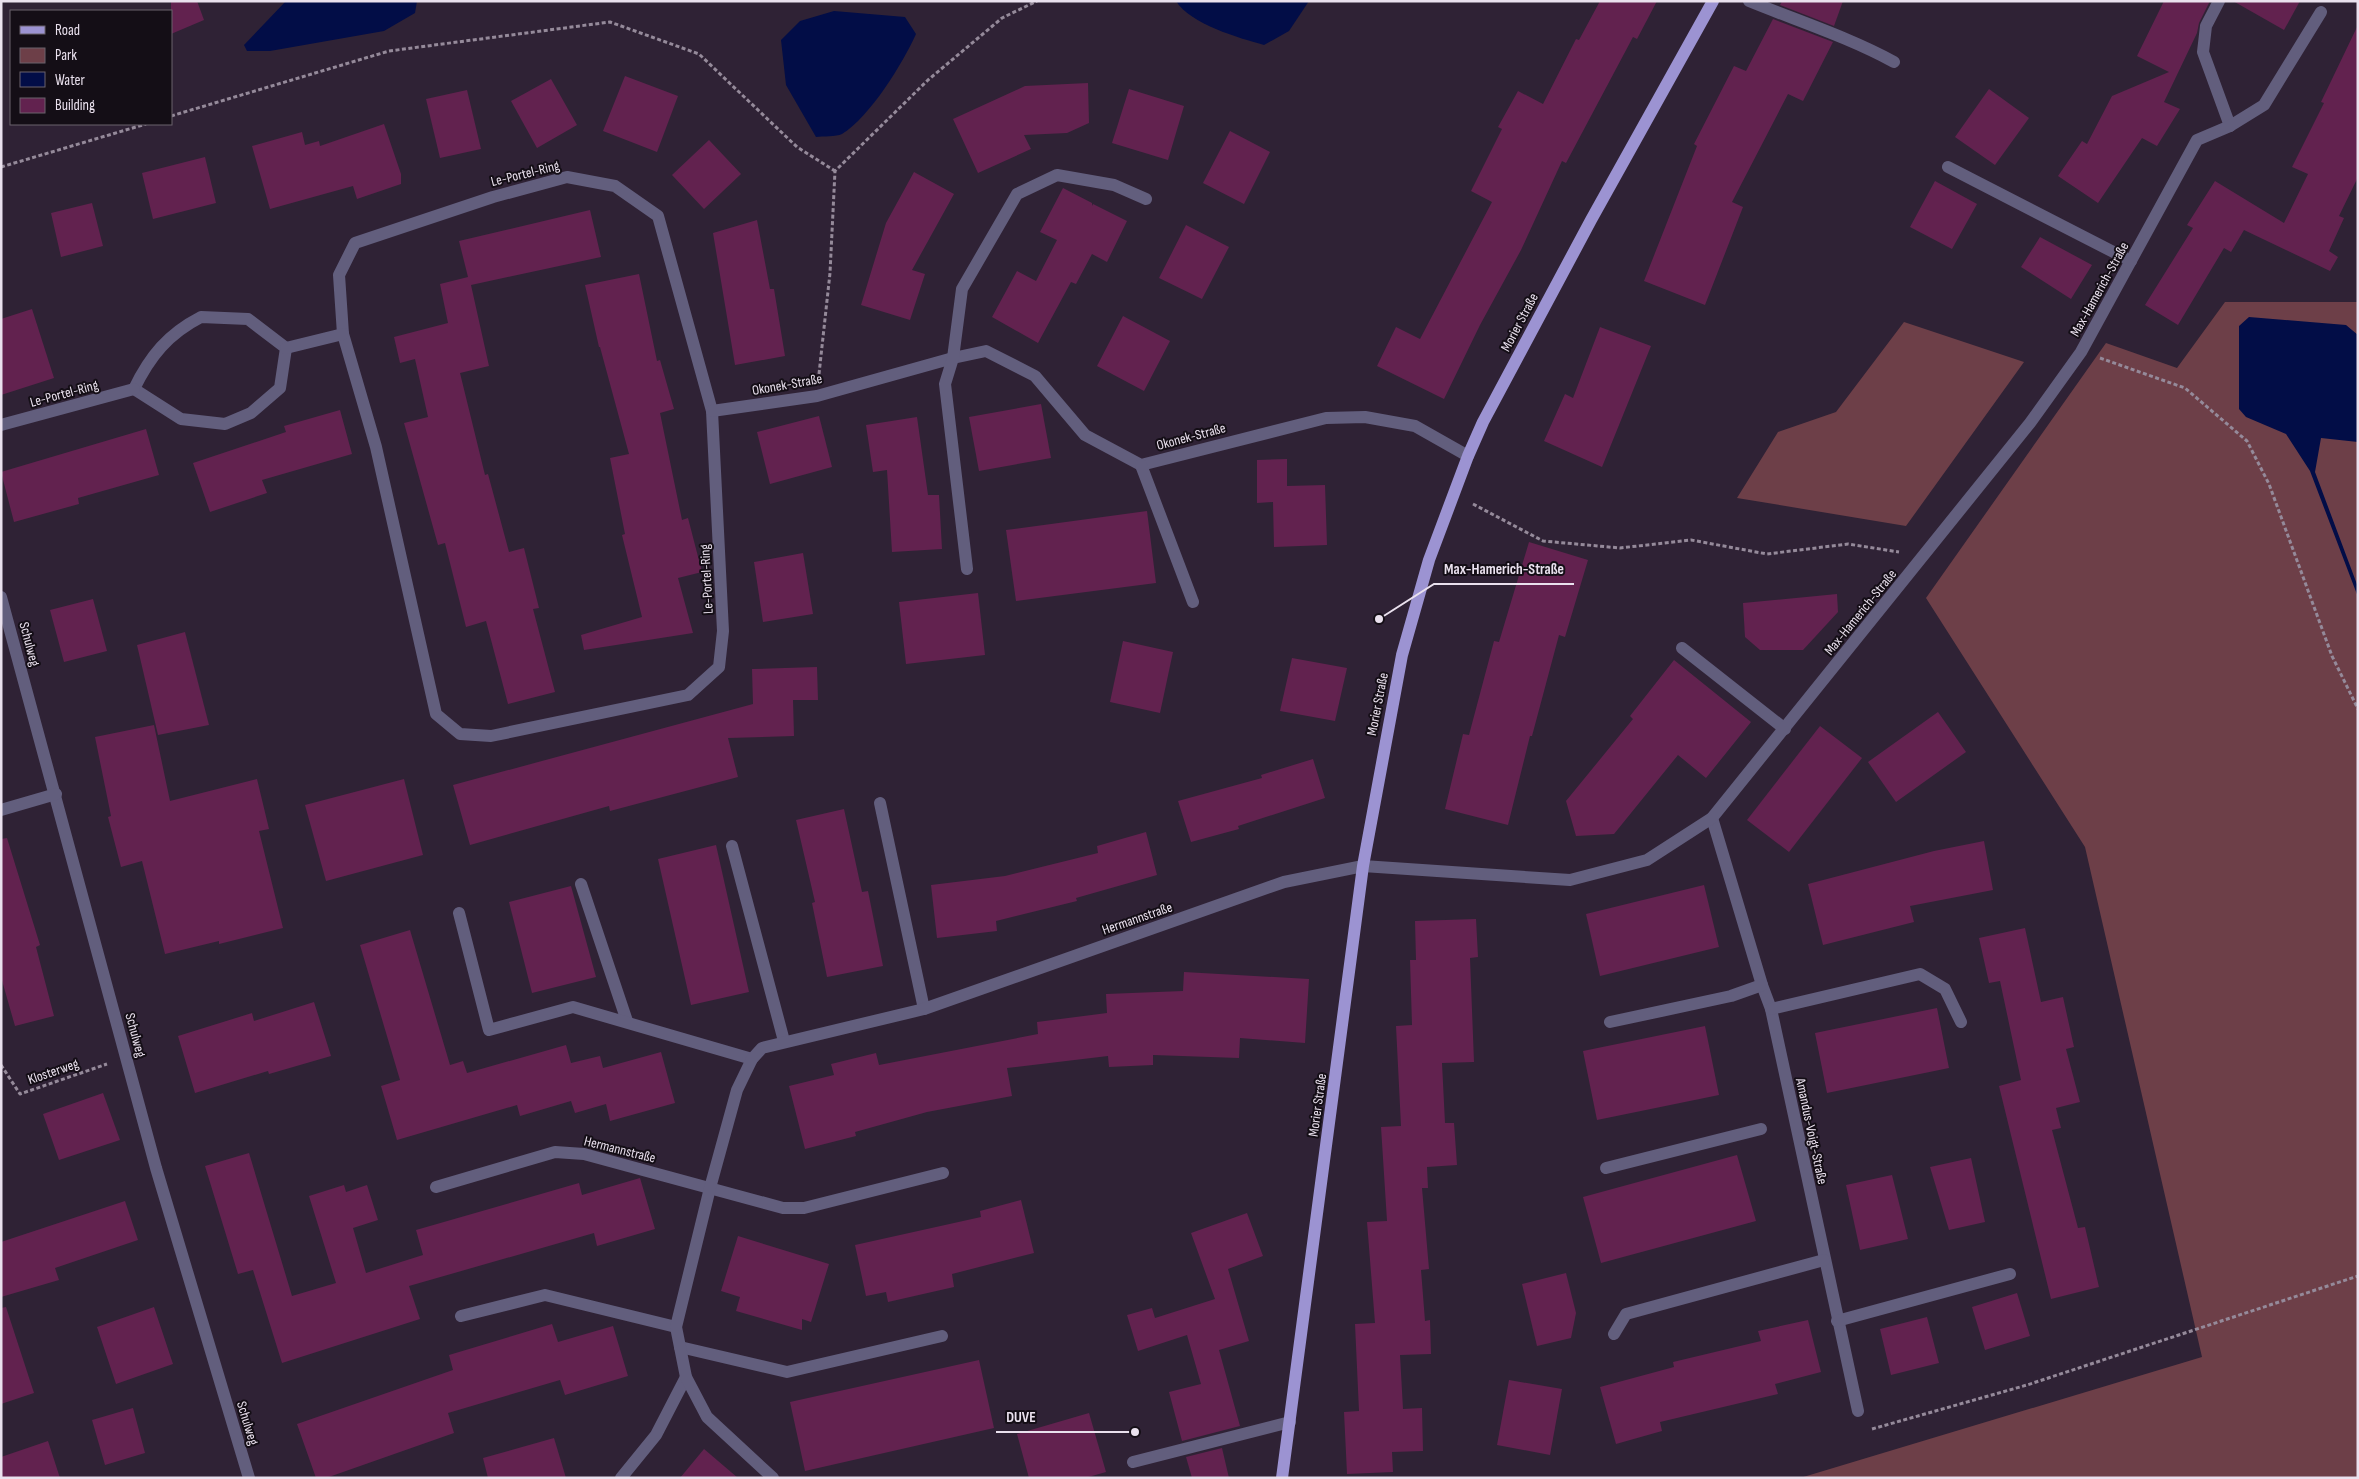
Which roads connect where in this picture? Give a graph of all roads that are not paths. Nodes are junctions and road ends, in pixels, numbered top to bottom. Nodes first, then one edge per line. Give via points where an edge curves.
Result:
1 (1713, 1) edge
2 (1749, 1) edge
3 (2219, 1) edge
4 (2321, 12) dead end
5 (1894, 62) dead end
6 (2230, 126) junction
7 (1948, 167) dead end
8 (1146, 199) dead end
9 (2131, 261) junction
10 (343, 334) junction
11 (286, 348) junction
12 (953, 358) junction
13 (134, 389) junction
14 (712, 411) junction
15 (1, 425) edge
16 (1468, 456) junction
17 (1141, 464) junction
18 (967, 569) dead end
19 (1, 597) edge
20 (1193, 602) dead end
21 (1682, 648) dead end
22 (1785, 729) junction
23 (56, 794) junction
24 (880, 803) dead end
25 (1, 810) edge
26 (1712, 818) junction
27 (732, 846) dead end
28 (1363, 866) junction
29 (581, 884) dead end
30 (459, 913) dead end
31 (1762, 985) junction
32 (1771, 1008) junction
33 (924, 1009) junction
34 (627, 1021) junction
35 (1610, 1022) dead end
36 (1961, 1022) dead end
37 (784, 1041) junction
38 (752, 1059) junction
39 (1761, 1128) dead end
40 (1606, 1168) dead end
41 (943, 1172) dead end
42 (436, 1188) dead end
43 (710, 1188) junction
44 (1824, 1260) junction
45 (2010, 1274) dead end
46 (461, 1316) dead end
47 (1837, 1321) junction
48 (676, 1327) junction
49 (1614, 1334) dead end
50 (942, 1336) dead end
51 (680, 1347) junction
52 (686, 1377) junction
53 (1858, 1411) road end
54 (1290, 1422) junction
55 (1133, 1462) dead end
56 (249, 1478) edge
57 (621, 1478) edge
58 (774, 1478) edge
59 (1282, 1478) edge

1 - 16 main road, Morier Straße via 1544,306
2 - 5 street via 1858,44
3 - 6 street via 2206,26 2203,52
4 - 6 street, Max-Hamerich-Straße via 2264,105
6 - 9 street, Max-Hamerich-Straße via 2197,140
7 - 9 street
8 - 12 street via 1114,184 1057,174 1017,194 962,289
9 - 22 street, Max-Hamerich-Straße via 2081,352 2030,423
10 - 11 street
10 - 14 street, Le-Portel-Ring via 339,275 355,243 493,197 567,177 615,186 658,216
10 - 14 street, Le-Portel-Ring via 376,446 436,714 460,734 491,736 688,695 720,667 723,631
11 - 13 street via 248,319 201,317 180,328 146,364
11 - 13 street via 280,388 251,413 225,424 181,419
12 - 14 street, Okonek-Straße via 816,396
12 - 17 street, Okonek-Straße via 986,351 1035,376 1085,436
12 - 18 street via 945,384
13 - 15 street, Le-Portel-Ring
16 - 17 street, Okonek-Straße via 1415,426 1365,417 1326,418
16 - 28 main road, Morier Straße via 1429,560 1402,655
17 - 20 street
19 - 23 street, Schulweg
21 - 22 street
22 - 26 street, Max-Hamerich-Straße
23 - 25 street
23 - 56 street, Schulweg via 156,1168
24 - 33 street
26 - 28 street, Max-Hamerich-Straße via 1647,860 1570,880
26 - 31 street, Amandus-Voigt-Straße
27 - 37 street
28 - 33 street, Hermannstraße via 1284,882
28 - 54 main road, Morier Straße
29 - 34 street
30 - 34 street via 489,1030 573,1007
31 - 32 street, Amandus-Voigt-Straße
31 - 35 street via 1731,996
32 - 36 street via 1920,974 1945,989
32 - 44 street, Amandus-Voigt-Straße
33 - 37 street, Hermannstraße
34 - 38 street
37 - 38 street, Hermannstraße via 762,1048
38 - 43 street, Hermannstraße via 737,1090
39 - 40 street
41 - 43 street, Hermannstraße via 804,1208 783,1208
42 - 43 street, Hermannstraße via 555,1152 584,1154
43 - 48 street, Hermannstraße
44 - 47 street, Amandus-Voigt-Straße
44 - 49 street via 1626,1314
45 - 47 street
46 - 48 street via 545,1295
47 - 53 street, Amandus-Voigt-Straße
48 - 51 street, Hermannstraße
50 - 51 street via 787,1372
51 - 52 street, Hermannstraße
52 - 57 street via 656,1435
52 - 58 street, Hermannstraße via 707,1416
54 - 55 street
54 - 59 main road, Morier Straße

